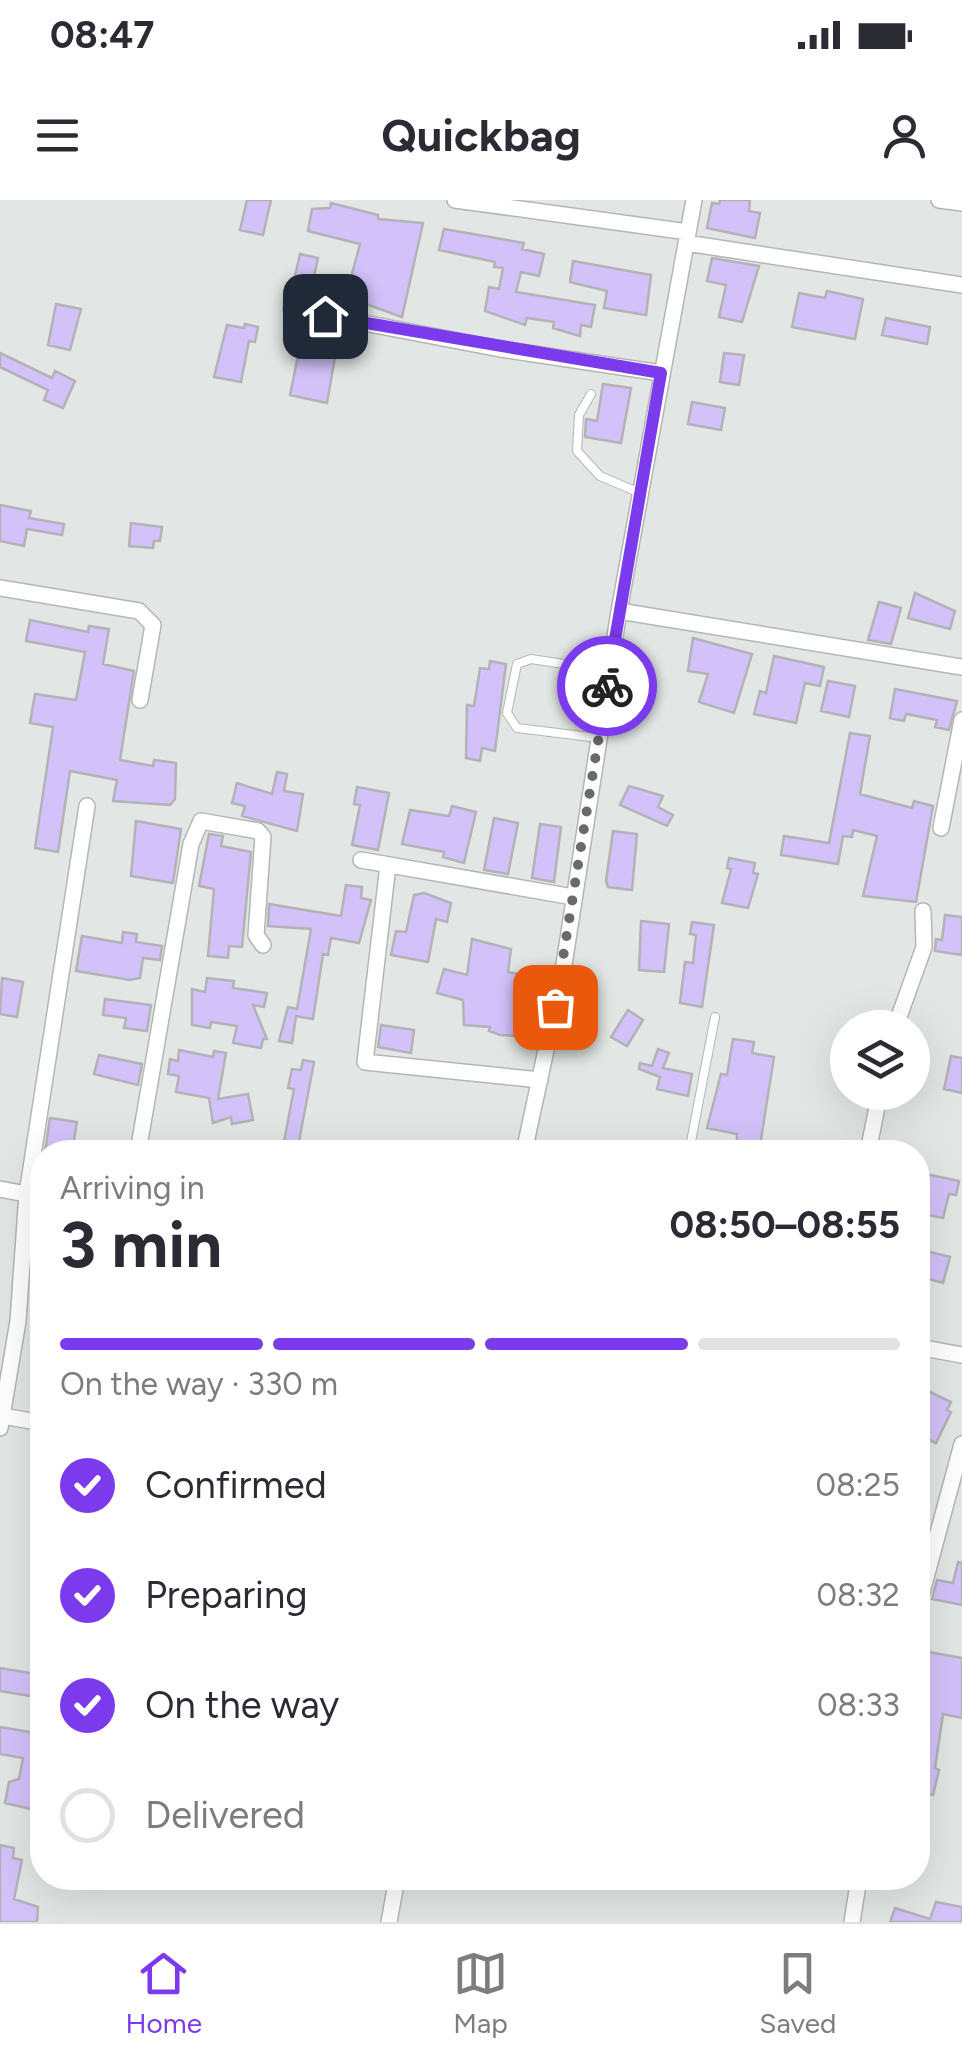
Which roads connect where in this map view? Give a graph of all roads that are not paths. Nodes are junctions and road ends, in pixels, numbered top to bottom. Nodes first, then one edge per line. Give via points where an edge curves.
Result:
1 (454, 200) edge
2 (694, 200) edge
3 (938, 200) edge
4 (962, 203) edge
5 (687, 238) junction
6 (962, 285) edge
7 (292, 308) dead end
8 (661, 373) junction
9 (591, 394) dead end
10 (640, 493) junction
11 (0, 588) edge
12 (619, 611) junction
13 (962, 667) edge
14 (610, 671) junction
15 (140, 700) dead end
16 (962, 720) edge
17 (599, 738) junction
18 (86, 806) dead end
19 (941, 828) dead end
20 (361, 860) dead end
21 (388, 865) junction
22 (573, 897) junction
23 (923, 911) dead end
24 (263, 945) dead end
25 (901, 1010) edge
26 (715, 1016) dead end
27 (540, 1080) junction
28 (876, 1110) edge
29 (42, 1140) edge
30 (140, 1140) edge
31 (527, 1140) edge
32 (691, 1140) edge
33 (870, 1140) edge
34 (0, 1190) edge
35 (30, 1194) edge
36 (30, 1232) edge
37 (930, 1348) edge
38 (962, 1355) edge
39 (2, 1422) edge
40 (30, 1423) edge
41 (962, 1444) edge
42 (930, 1551) edge
43 (395, 1890) edge
44 (858, 1890) edge
45 (389, 1922) edge
46 (852, 1922) edge

1 - 5 street
2 - 5 street
3 - 4 street
5 - 6 street
5 - 8 street
7 - 8 street
8 - 10 street
9 - 10 lane via 580,415 577,451 600,476
10 - 12 street
11 - 15 street via 150,618
12 - 13 street
12 - 14 street
14 - 17 street
14 - 17 lane via 532,659 517,664 507,713 517,728
16 - 19 street
17 - 22 street
18 - 29 street
20 - 21 street
21 - 22 street
21 - 27 street via 364,1062
22 - 27 street
23 - 25 street via 924,947
24 - 30 street via 256,935 263,837 202,822 190,844
26 - 32 lane
27 - 31 street
28 - 33 street
34 - 35 street
36 - 39 street
37 - 38 street
39 - 40 street
41 - 42 street
43 - 45 street
44 - 46 street

